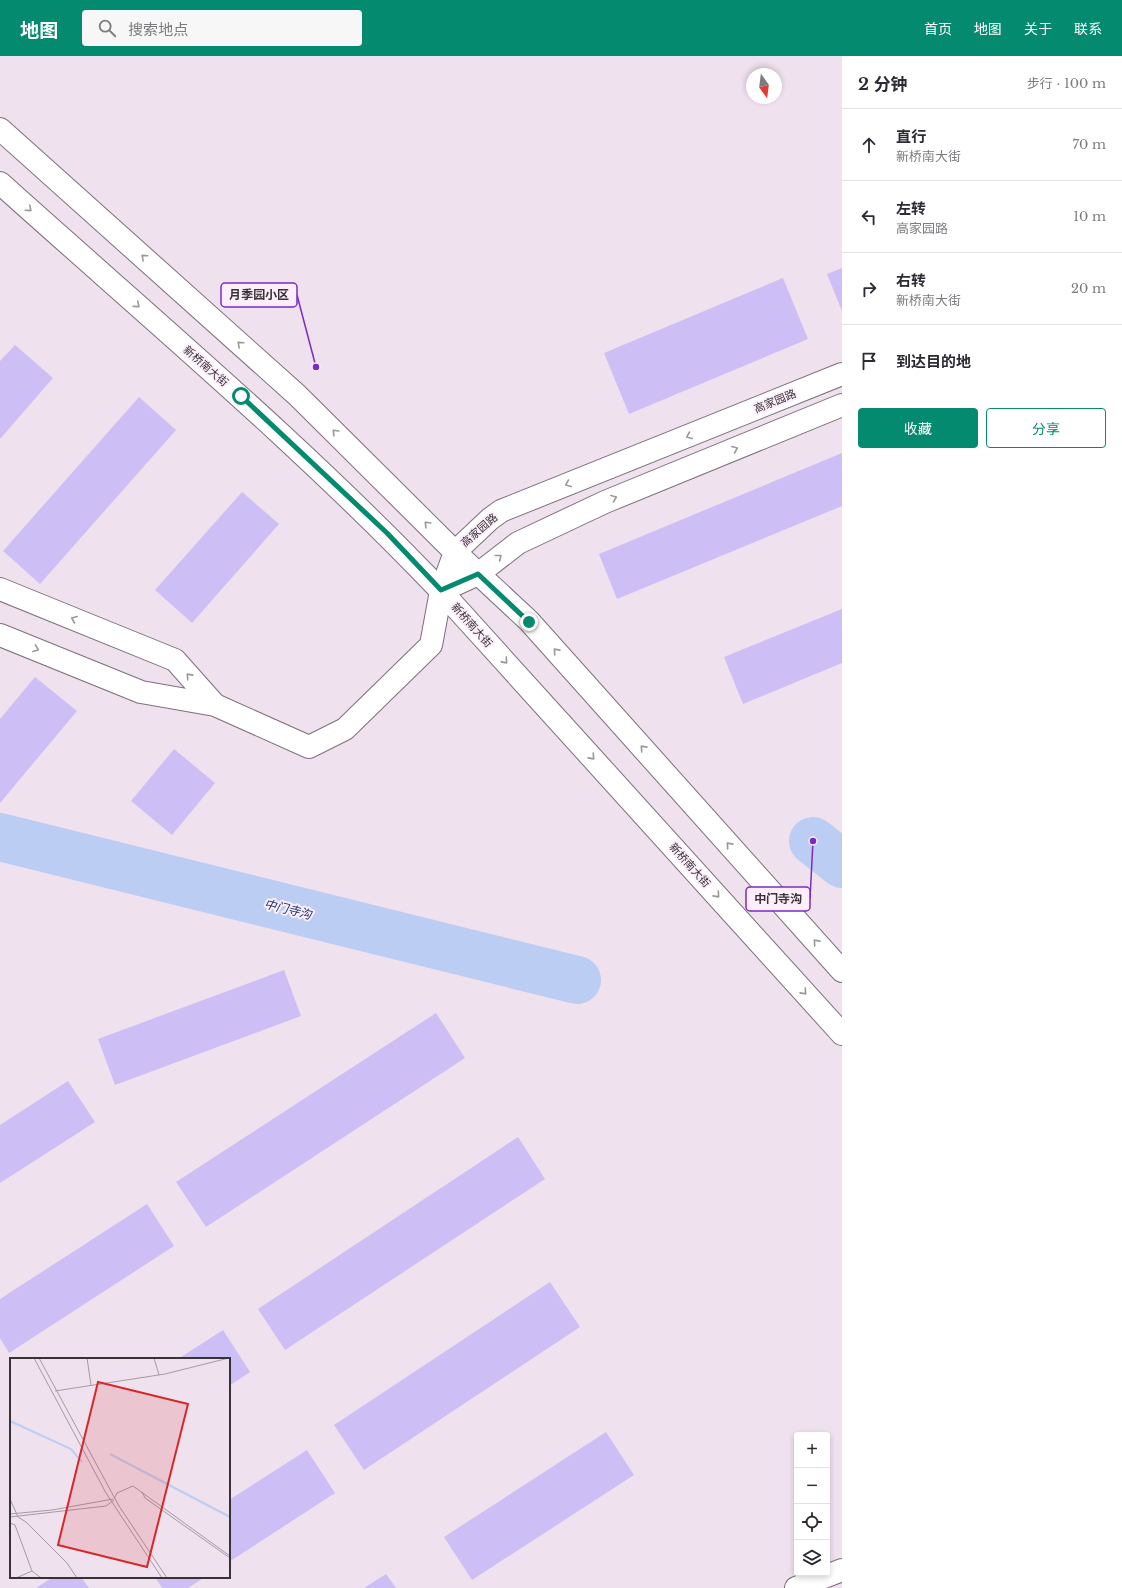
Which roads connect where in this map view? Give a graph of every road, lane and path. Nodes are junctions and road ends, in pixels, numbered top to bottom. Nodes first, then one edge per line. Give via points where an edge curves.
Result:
1 (0, 129) edge
2 (0, 183) edge
3 (842, 374) edge
4 (842, 405) edge
5 (455, 552) junction
6 (478, 574) junction
7 (0, 589) edge
8 (441, 590) junction
9 (0, 635) edge
10 (215, 705) junction
11 (842, 971) edge
12 (842, 1034) edge
13 (842, 1570) edge
14 (796, 1588) edge

5 -> 1 main road via 297,395
2 -> 8 main road, 新桥南大街 via 241,396 387,533
3 -> 5 main road, 高家园路 via 501,511
6 -> 4 main road via 518,543 605,502
5 - 6 main road
5 - 8 main road, 高家园路
6 - 8 main road
11 -> 6 main road via 529,622
10 -> 7 main road via 175,660
8 - 10 main road, 高家园路 via 431,645 345,729 309,747
8 -> 12 main road, 新桥南大街
9 -> 10 main road via 141,692
13 - 14 main road

